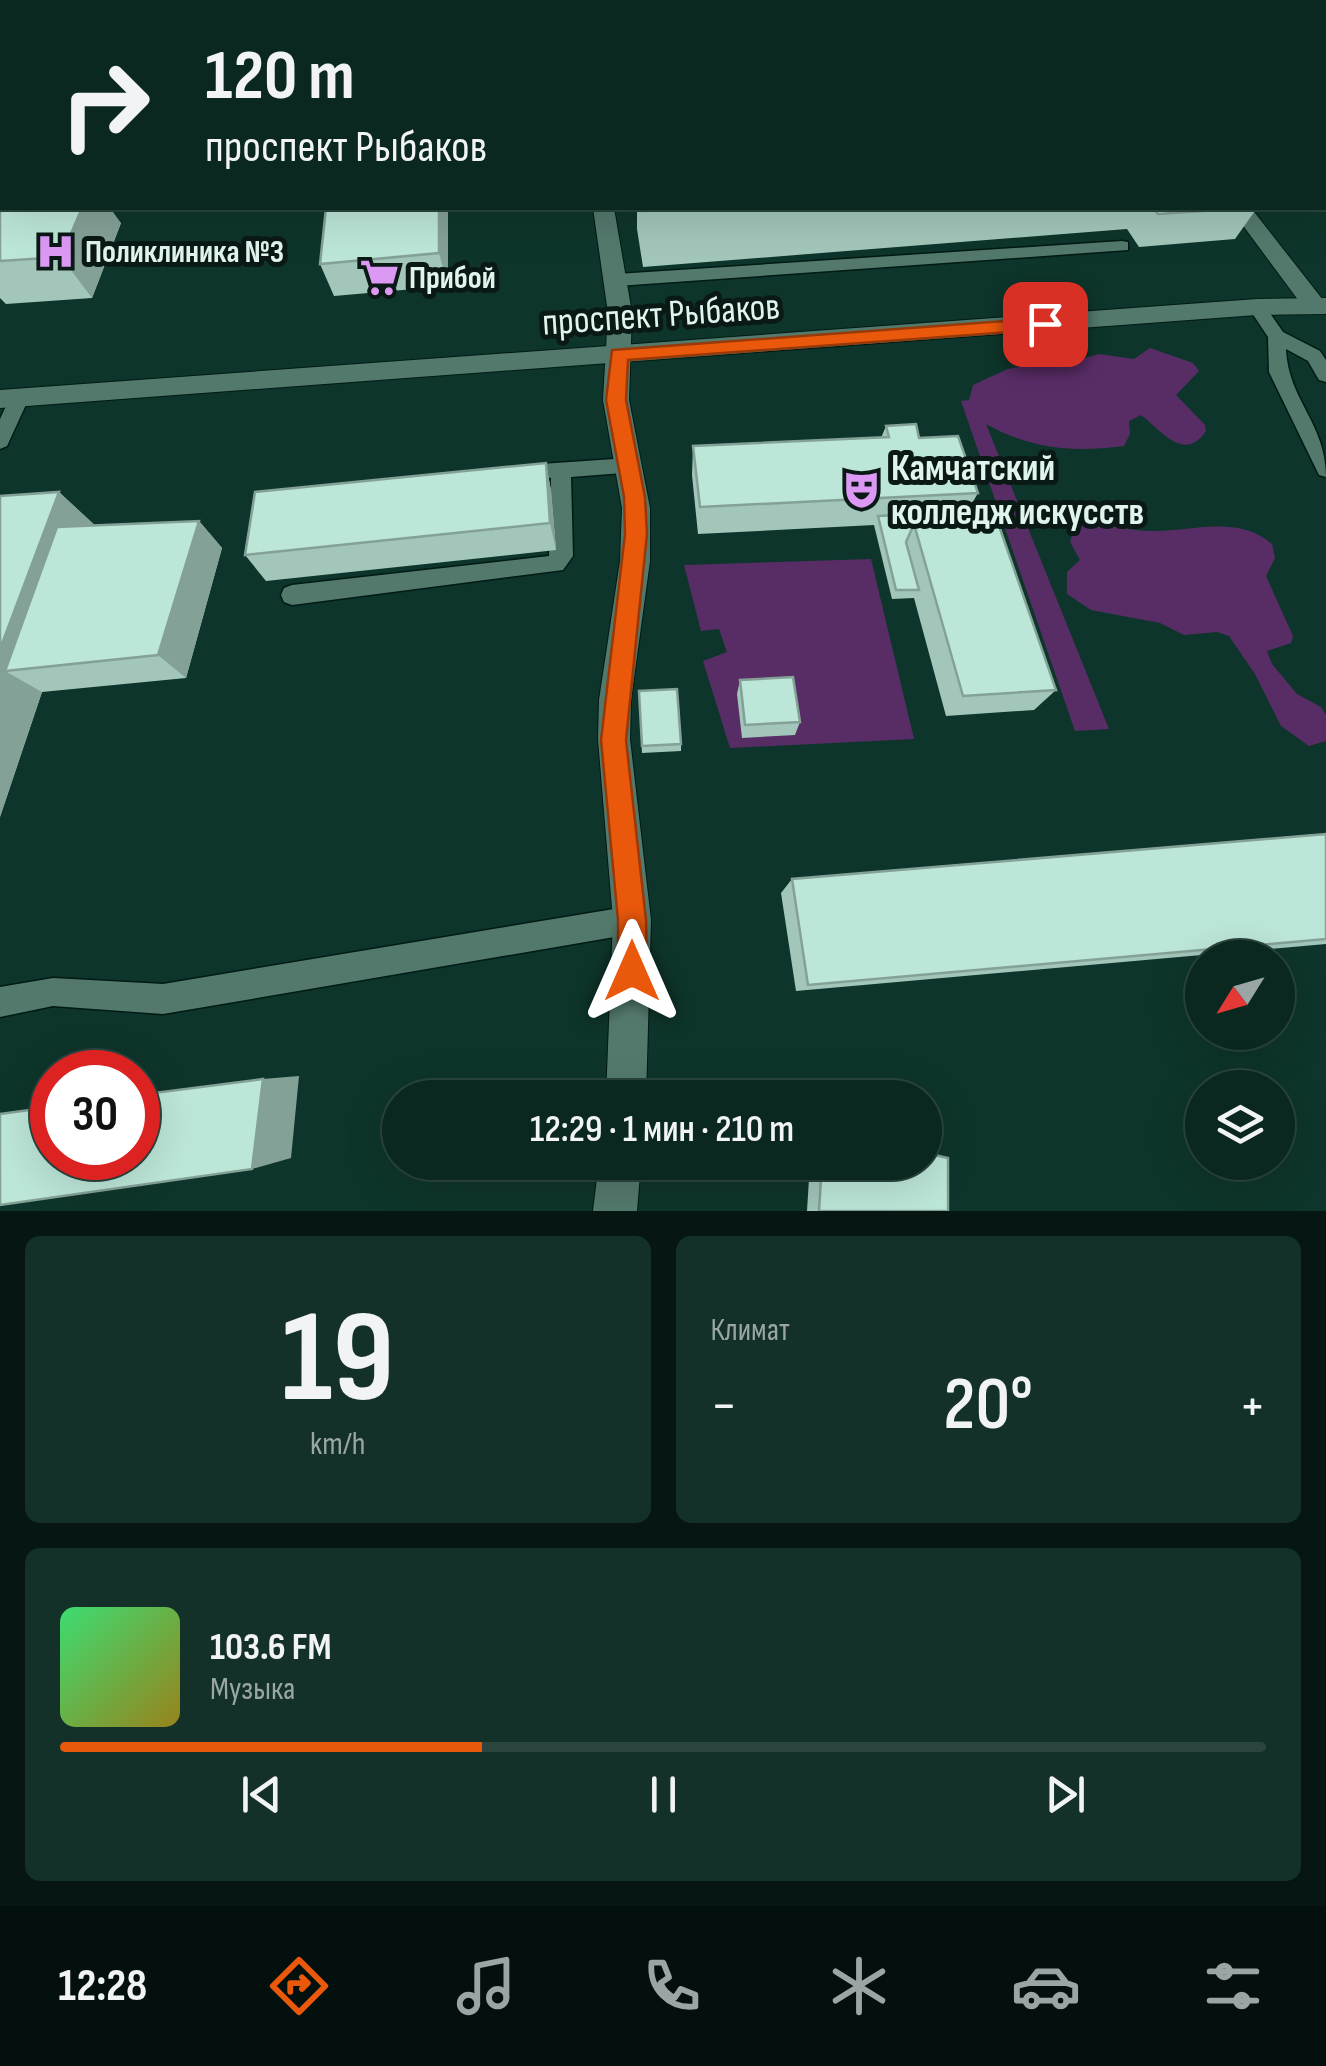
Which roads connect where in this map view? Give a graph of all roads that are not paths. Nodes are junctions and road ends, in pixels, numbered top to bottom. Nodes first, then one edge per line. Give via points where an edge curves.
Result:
1 (604, 210) edge
2 (1242, 210) edge
3 (1122, 246) dead end
4 (617, 280) junction
5 (1321, 306) edge
6 (1257, 307) junction
7 (1277, 336) junction
8 (619, 354) junction
9 (1326, 375) edge
10 (9, 398) edge
11 (0, 441) edge
12 (629, 466) junction
13 (561, 469) junction
14 (1326, 469) edge
15 (517, 472) edge
16 (292, 595) dead end
17 (632, 920) junction
18 (0, 1002) edge
19 (627, 1080) edge
20 (618, 1180) edge
21 (615, 1211) edge

1 - 4 main road
2 - 5 main road
3 - 4 lane
4 - 8 main road
5 - 6 main road, проспект Рыбаков
6 - 7 lane
6 - 8 main road, проспект Рыбаков
7 - 9 lane via 1314,356
7 - 14 lane via 1278,372
8 - 10 main road, проспект Рыбаков
8 - 12 main road via 616,400
10 - 11 lane
12 - 13 lane
12 - 17 main road via 635,561 614,740
13 - 15 lane
13 - 16 lane via 562,556 555,564
17 - 18 lane via 162,999 53,992
17 - 19 main road
20 - 21 main road

